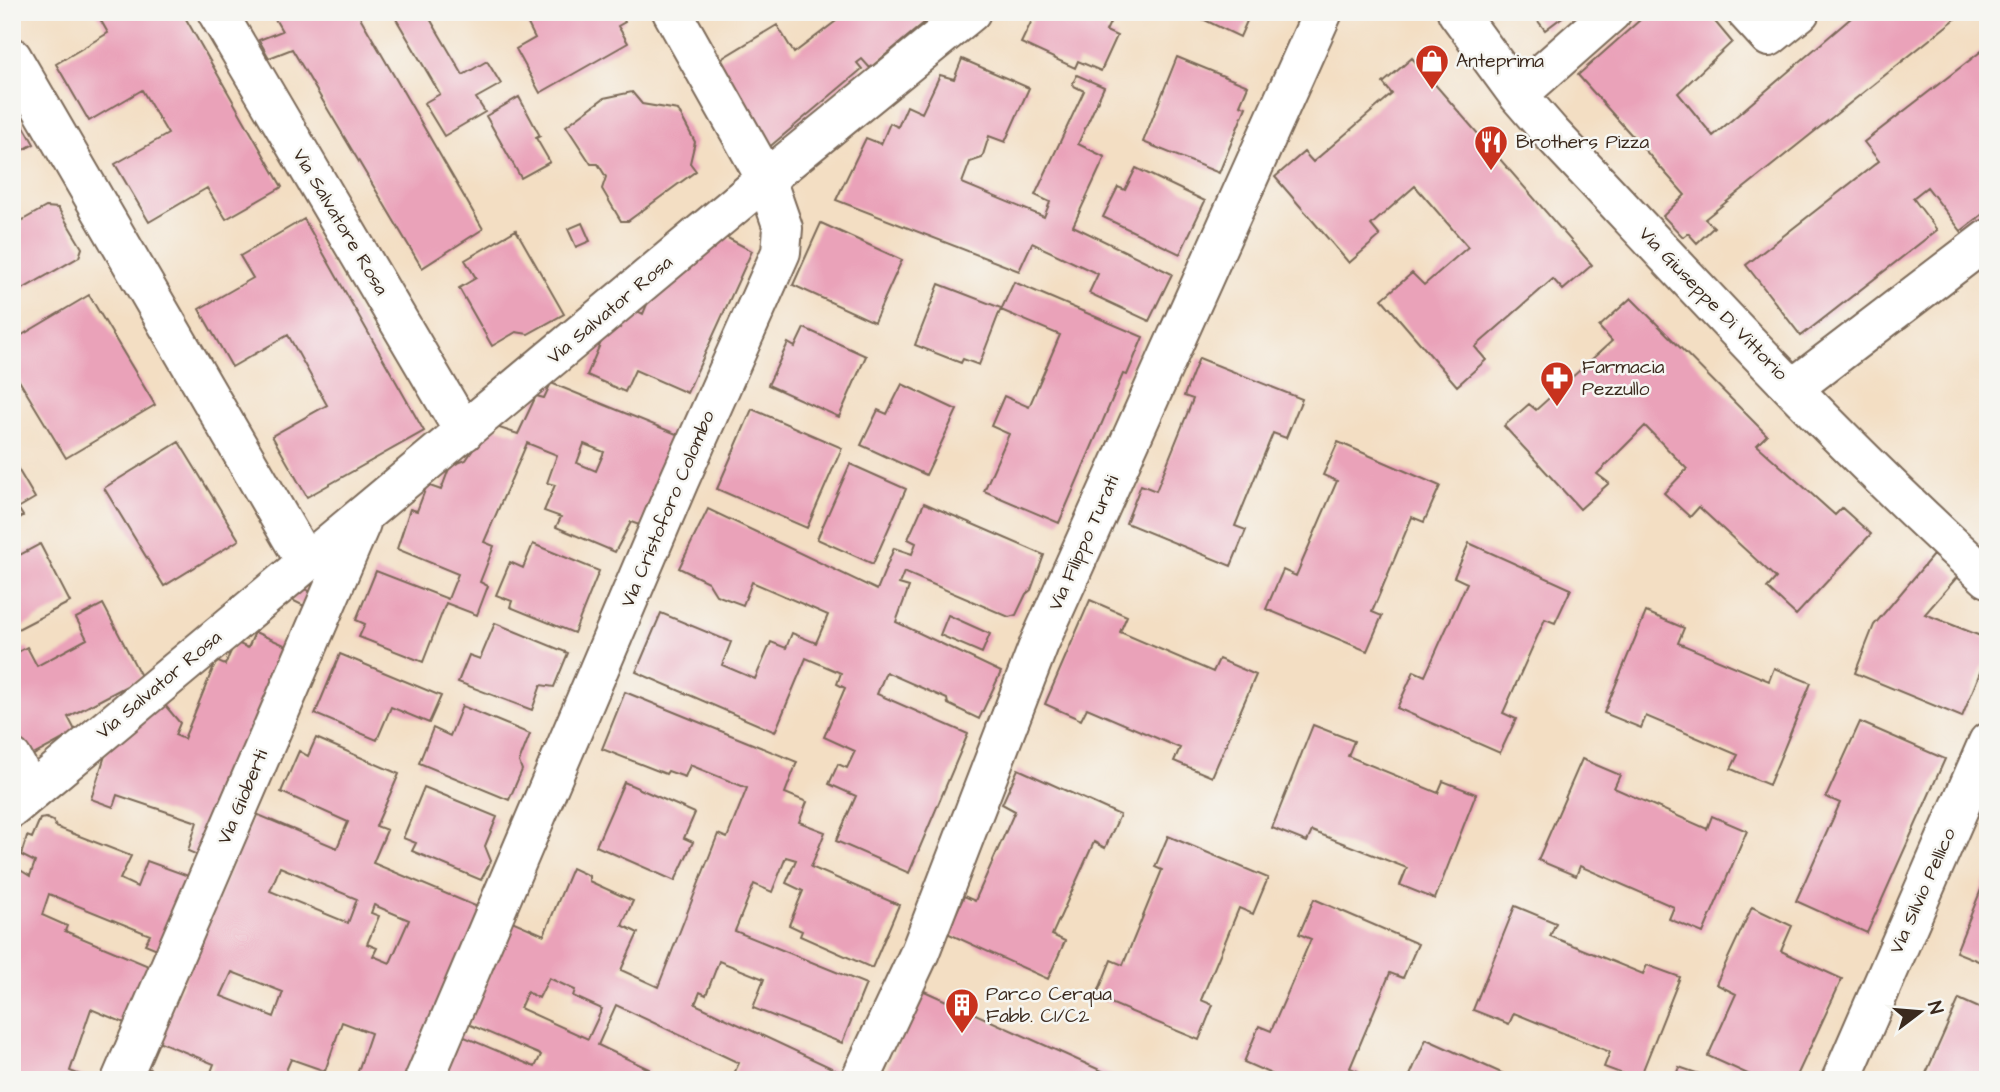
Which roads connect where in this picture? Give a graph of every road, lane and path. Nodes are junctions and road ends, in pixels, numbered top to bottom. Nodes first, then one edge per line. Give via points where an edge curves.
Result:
1 (217, 12) edge
2 (672, 12) edge
3 (971, 12) edge
4 (1323, 12) edge
5 (1457, 12) edge
6 (1612, 12) edge
7 (1746, 12) edge
8 (1800, 12) edge
9 (12, 57) edge
10 (1518, 95) junction
11 (765, 180) junction
12 (1988, 239) edge
13 (1793, 388) junction
14 (464, 432) junction
15 (365, 514) junction
16 (306, 563) junction
17 (1988, 578) edge
18 (1988, 742) edge
19 (12, 758) edge
20 (22, 800) edge
21 (121, 1080) edge
22 (424, 1080) edge
23 (860, 1080) edge
24 (1841, 1080) edge

1 - 14 street, Via Salvatore Rosa
2 - 11 street
3 - 11 street
4 - 23 street, Via Filippo Turati via 1039,644 920,952
5 - 10 street, Via Giuseppe Di Vittorio
6 - 10 street
7 - 8 street via 1769,37
9 - 16 street
10 - 13 street, Via Giuseppe Di Vittorio
11 - 14 street, Via Salvator Rosa
11 - 22 street, Via Cristoforo Colombo via 783,228 781,252 678,481
12 - 13 street
13 - 17 street, Via Giuseppe Di Vittorio
14 - 15 street, Via Salvator Rosa
15 - 16 street, Via Salvator Rosa
15 - 21 street, Via Gioberti
16 - 20 street, Via Salvator Rosa
18 - 24 street, Via Silvio Pellico
19 - 20 street

